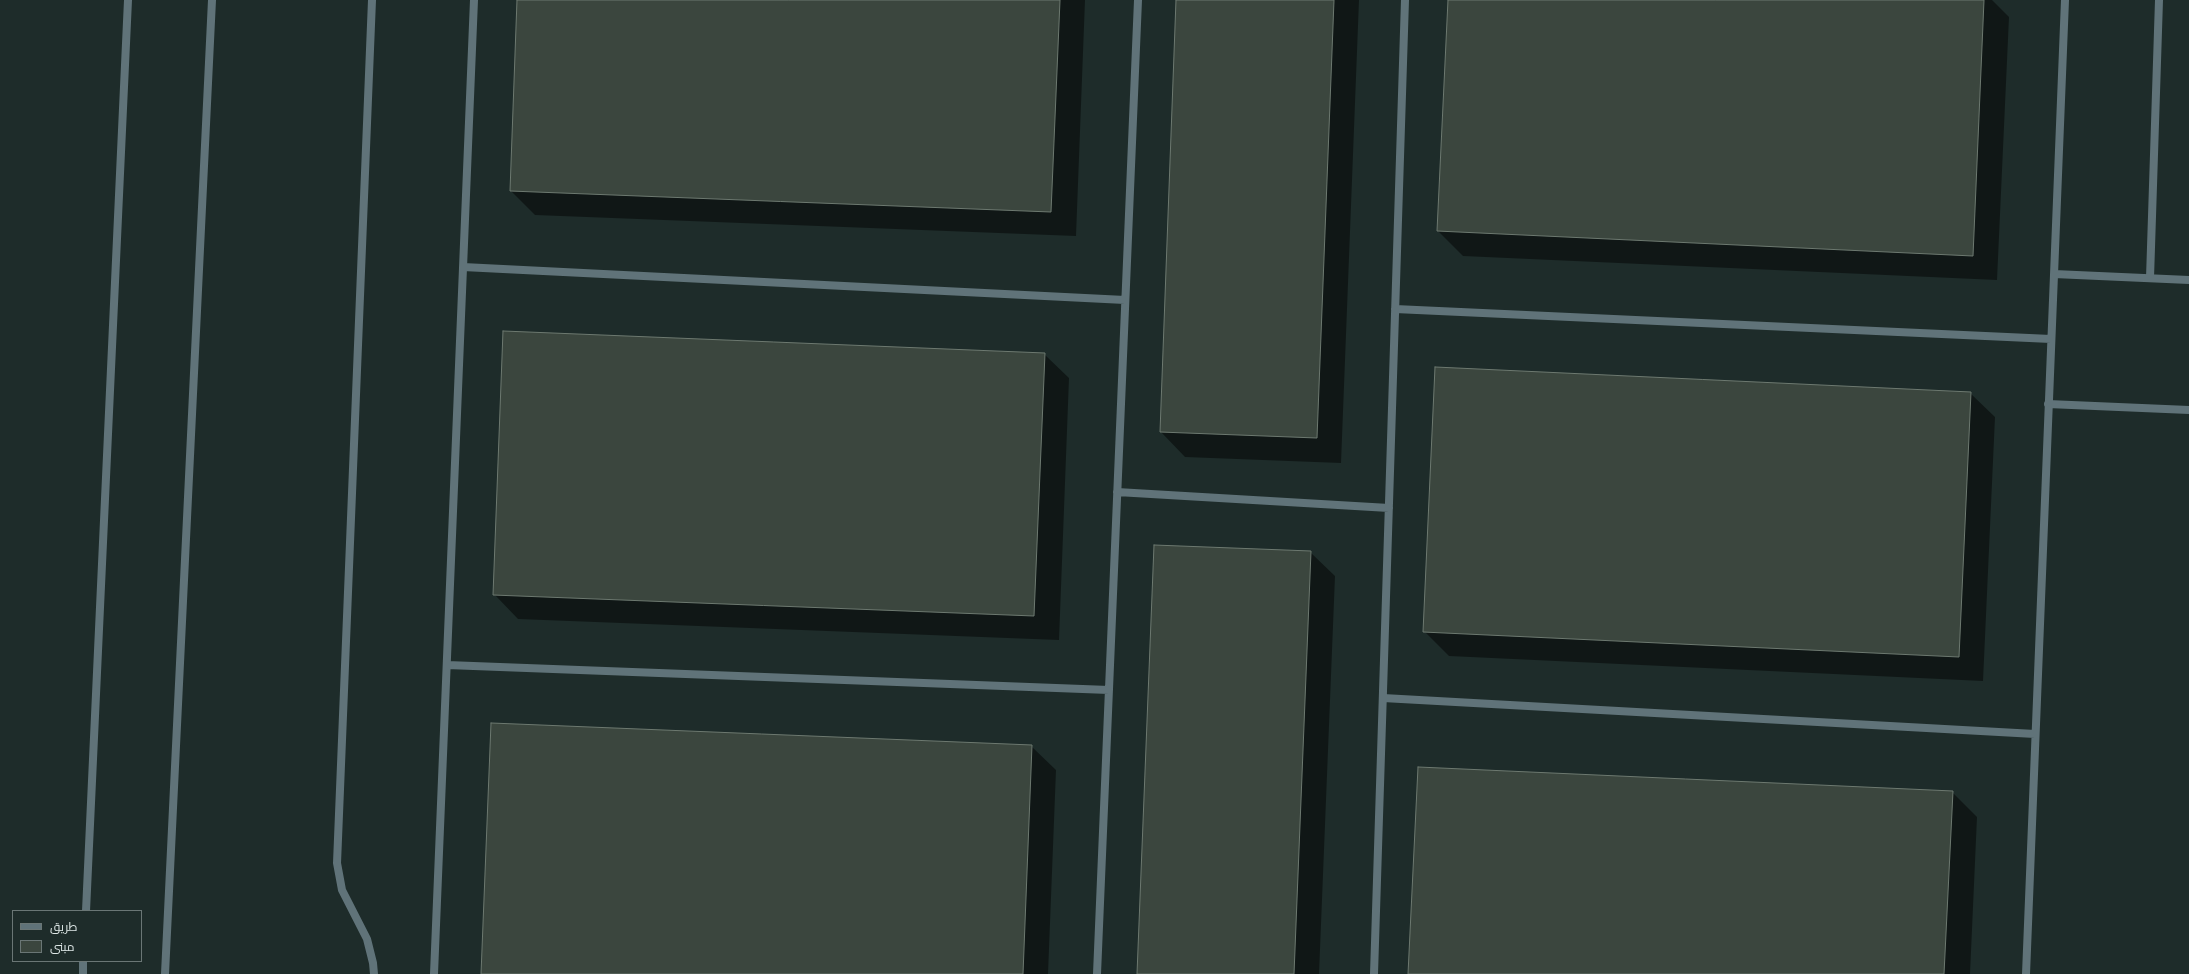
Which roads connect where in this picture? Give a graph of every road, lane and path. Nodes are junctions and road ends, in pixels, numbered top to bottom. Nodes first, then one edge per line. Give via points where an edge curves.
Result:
1 (128, 0) edge
2 (212, 0) edge
3 (372, 0) edge
4 (474, 0) edge
5 (1138, 0) edge
6 (1405, 0) edge
7 (2065, 0) edge
8 (2160, 0) edge
9 (463, 267) junction
10 (2054, 274) junction
11 (2150, 278) junction
12 (2189, 280) edge
13 (1125, 300) junction
14 (1395, 309) junction
15 (2051, 339) junction
16 (2048, 404) junction
17 (2189, 410) edge
18 (1117, 492) junction
19 (1389, 508) junction
20 (447, 664) junction
21 (1109, 690) junction
22 (1383, 698) junction
23 (2035, 734) junction
24 (86, 910) edge
25 (83, 962) edge
26 (83, 974) edge
27 (166, 974) edge
28 (374, 974) edge
29 (434, 974) edge
30 (1097, 974) edge
31 (1374, 974) edge
32 (2026, 974) edge

1 - 24 street
2 - 27 street
3 - 28 street via 336,863 342,890 367,939
4 - 9 street
5 - 13 street
6 - 14 street
7 - 10 street
8 - 11 street
9 - 13 street
9 - 20 street
10 - 11 street
10 - 15 street
11 - 12 street
13 - 18 street
14 - 15 street
14 - 19 street
15 - 16 street
16 - 17 street
16 - 23 street
18 - 19 street
18 - 21 street
19 - 22 street
20 - 21 street
20 - 29 street
21 - 30 street
22 - 23 street
22 - 31 street
23 - 32 street
25 - 26 street

